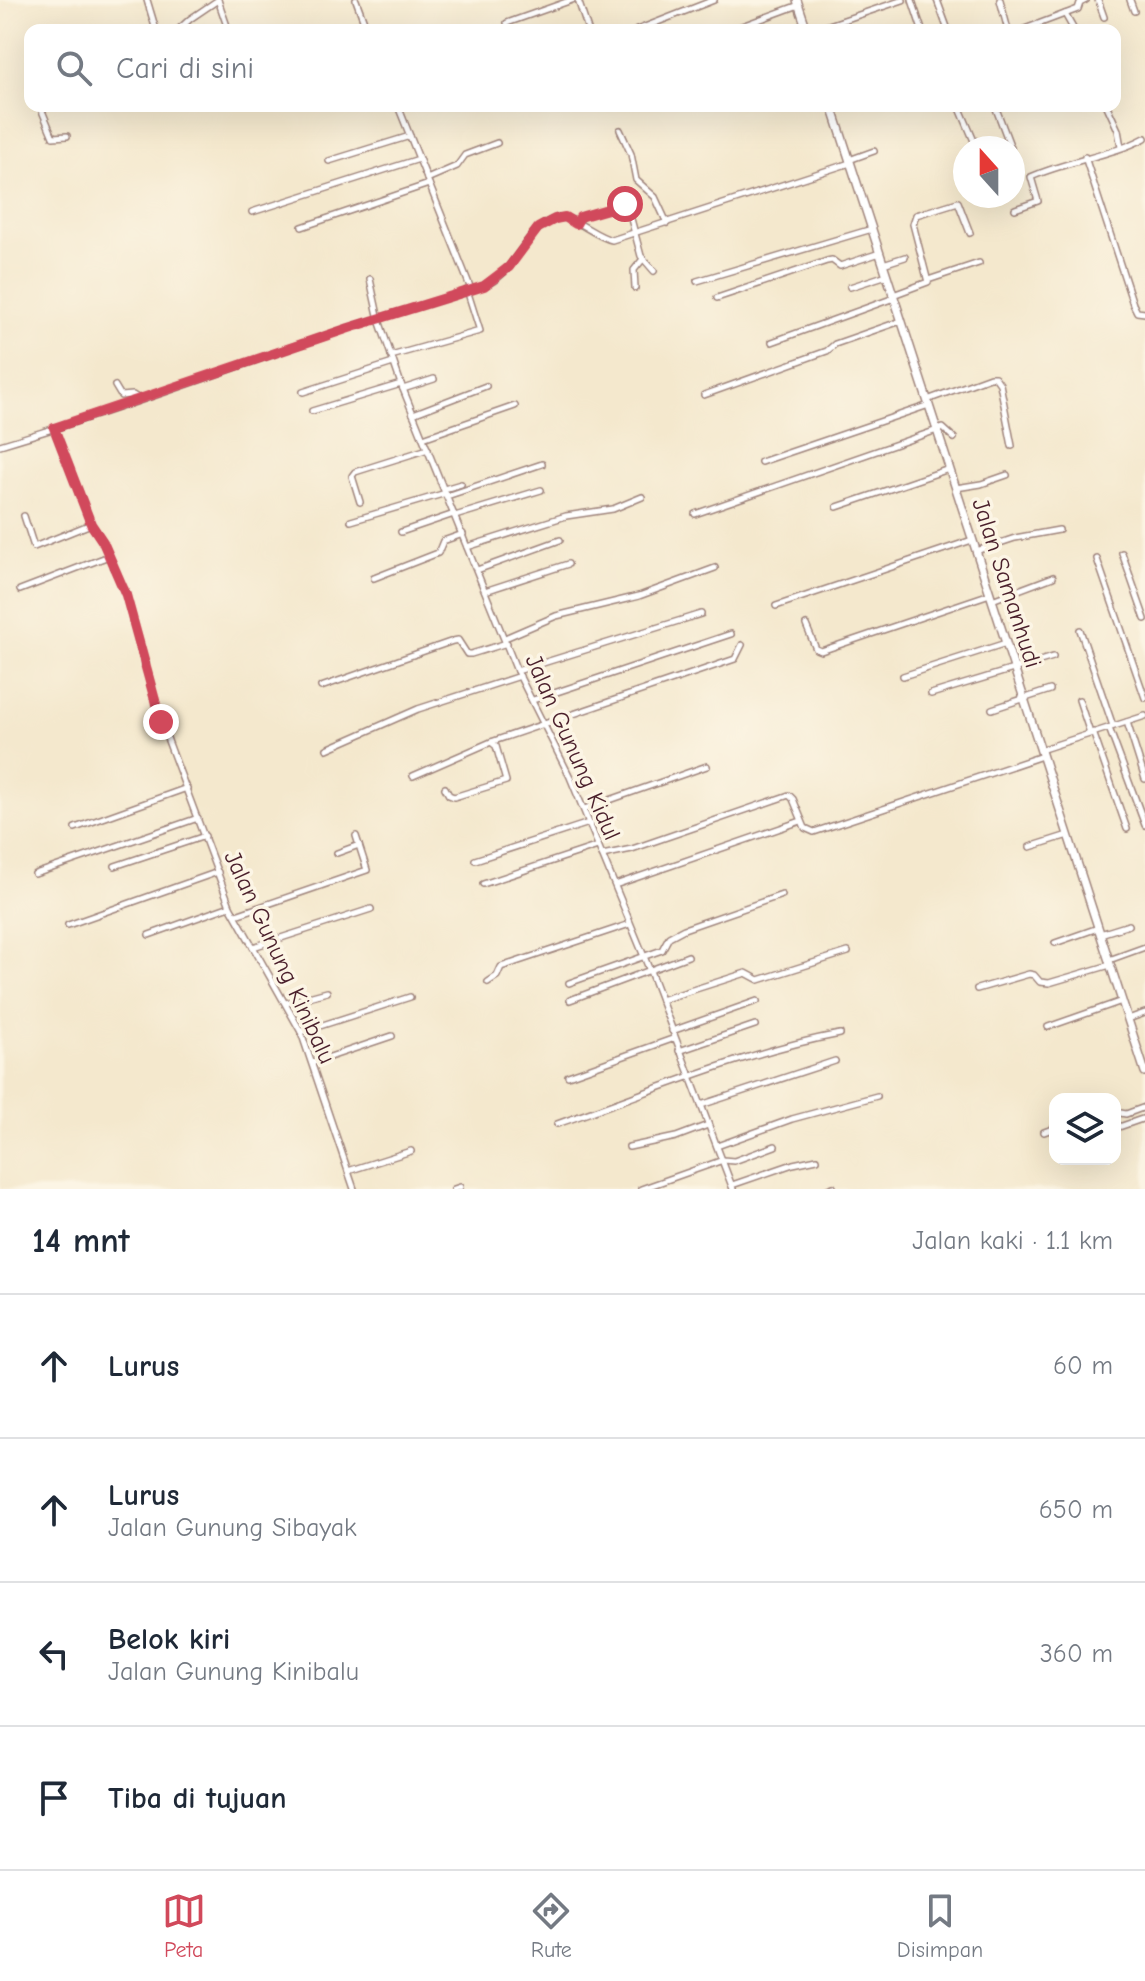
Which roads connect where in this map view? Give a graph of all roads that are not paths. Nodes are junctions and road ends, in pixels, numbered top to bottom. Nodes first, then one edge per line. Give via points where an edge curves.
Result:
1 (147, 0) edge
2 (218, 0) edge
3 (356, 0) edge
4 (572, 0) edge
5 (578, 0) edge
6 (714, 0) edge
7 (903, 0) edge
8 (912, 0) edge
9 (937, 0) edge
10 (1000, 0) edge
11 (1098, 0) edge
12 (1130, 0) edge
13 (1081, 1) edge
14 (798, 2) edge
15 (1134, 11) dead end
16 (1065, 14) junction
17 (1104, 17) dead end
18 (507, 23) dead end
19 (154, 24) edge
20 (185, 24) edge
21 (226, 24) edge
22 (365, 24) edge
23 (586, 24) edge
24 (652, 24) edge
25 (745, 24) edge
26 (805, 24) edge
27 (832, 24) edge
28 (920, 24) edge
29 (946, 24) edge
30 (1006, 24) edge
31 (1038, 24) edge
32 (1071, 24) edge
33 (43, 112) edge
34 (400, 112) edge
35 (834, 112) edge
36 (962, 112) edge
37 (997, 112) edge
38 (1110, 112) edge
39 (620, 130) dead end
40 (67, 136) dead end
41 (410, 136) junction
42 (972, 136) edge
43 (1006, 136) edge
44 (1145, 138) edge
45 (497, 143) dead end
46 (1121, 147) junction
47 (874, 151) dead end
48 (1085, 157) junction
49 (419, 159) junction
50 (329, 161) dead end
51 (850, 162) junction
52 (428, 182) junction
53 (1015, 209) dead end
54 (252, 212) dead end
55 (667, 223) junction
56 (576, 224) junction
57 (302, 227) dead end
58 (872, 229) junction
59 (970, 233) dead end
60 (636, 234) junction
61 (880, 253) junction
62 (905, 257) dead end
63 (643, 259) junction
64 (979, 263) dead end
65 (883, 264) junction
66 (654, 271) dead end
67 (887, 275) junction
68 (370, 279) dead end
69 (928, 280) junction
70 (697, 281) dead end
71 (850, 287) dead end
72 (635, 288) dead end
73 (469, 290) junction
74 (894, 296) junction
75 (717, 298) dead end
76 (1145, 313) edge
77 (379, 320) junction
78 (901, 321) junction
79 (772, 342) dead end
80 (391, 356) junction
81 (393, 363) junction
82 (434, 379) dead end
83 (115, 386) dead end
84 (402, 386) junction
85 (486, 386) dead end
86 (303, 392) dead end
87 (704, 395) dead end
88 (139, 399) junction
89 (928, 402) junction
90 (515, 406) dead end
91 (312, 411) dead end
92 (413, 414) junction
93 (54, 428) junction
94 (937, 430) junction
95 (423, 438) junction
96 (954, 438) dead end
97 (0, 445) edge
98 (1012, 446) dead end
99 (428, 449) junction
100 (761, 462) dead end
101 (542, 464) dead end
102 (949, 469) junction
103 (1007, 475) dead end
104 (461, 484) dead end
105 (956, 488) junction
106 (541, 490) dead end
107 (446, 493) junction
108 (642, 497) dead end
109 (360, 502) dead end
110 (837, 507) dead end
111 (695, 514) dead end
112 (454, 515) junction
113 (24, 516) dead end
114 (351, 521) dead end
115 (91, 524) junction
116 (1059, 530) dead end
117 (401, 532) dead end
118 (463, 534) junction
119 (560, 540) dead end
120 (973, 540) junction
121 (467, 547) junction
122 (976, 551) junction
123 (1122, 553) dead end
124 (109, 556) junction
125 (1097, 559) dead end
126 (568, 564) dead end
127 (715, 568) dead end
128 (477, 570) junction
129 (1053, 577) dead end
130 (374, 578) dead end
131 (20, 590) dead end
132 (485, 591) junction
133 (991, 597) junction
134 (776, 606) dead end
135 (701, 614) dead end
136 (1145, 619) edge
137 (806, 625) dead end
138 (1080, 630) dead end
139 (731, 634) dead end
140 (506, 640) junction
141 (1006, 643) junction
142 (742, 645) dead end
143 (1053, 657) dead end
144 (1014, 668) junction
145 (518, 673) junction
146 (903, 676) dead end
147 (321, 687) dead end
148 (1050, 690) dead end
149 (931, 694) dead end
150 (1024, 698) junction
151 (1145, 698) edge
152 (533, 700) junction
153 (1079, 700) dead end
154 (992, 709) dead end
155 (1145, 716) edge
156 (1127, 722) junction
157 (544, 723) junction
158 (1111, 727) junction
159 (1092, 733) junction
160 (491, 742) junction
161 (327, 749) dead end
162 (1041, 753) junction
163 (707, 766) dead end
164 (413, 776) dead end
165 (1145, 779) edge
166 (187, 788) junction
167 (445, 788) dead end
168 (584, 809) junction
169 (198, 818) junction
170 (801, 821) junction
171 (589, 823) junction
172 (1145, 825) edge
173 (75, 828) dead end
174 (1127, 829) dead end
175 (1068, 835) junction
176 (205, 836) junction
177 (356, 836) dead end
178 (359, 845) junction
179 (598, 846) junction
180 (1030, 847) dead end
181 (337, 853) dead end
182 (602, 855) junction
183 (475, 860) dead end
184 (115, 866) dead end
185 (218, 872) junction
186 (35, 874) dead end
187 (483, 884) dead end
188 (615, 885) junction
189 (782, 895) dead end
190 (230, 906) junction
191 (371, 909) dead end
192 (236, 915) junction
193 (630, 924) junction
194 (68, 925) dead end
195 (1129, 925) dead end
196 (1099, 931) junction
197 (149, 935) dead end
198 (1055, 943) dead end
199 (253, 947) junction
200 (1145, 947) edge
201 (848, 952) dead end
202 (688, 956) dead end
203 (644, 958) junction
204 (1109, 962) junction
205 (650, 971) junction
206 (488, 982) dead end
207 (569, 983) dead end
208 (977, 989) dead end
209 (327, 992) dead end
210 (410, 997) dead end
211 (570, 1000) dead end
212 (661, 1000) junction
213 (757, 1001) dead end
214 (1122, 1001) junction
215 (286, 1003) junction
216 (1145, 1013) edge
217 (1128, 1019) junction
218 (755, 1025) dead end
219 (1048, 1027) dead end
220 (301, 1032) junction
221 (674, 1034) junction
222 (840, 1034) dead end
223 (392, 1036) dead end
224 (679, 1051) junction
225 (835, 1061) dead end
226 (1143, 1061) edge
227 (312, 1063) junction
228 (1145, 1072) edge
229 (568, 1076) dead end
230 (690, 1076) junction
231 (877, 1096) dead end
232 (701, 1105) junction
233 (1145, 1107) edge
234 (1121, 1113) edge
235 (1145, 1118) edge
236 (557, 1124) dead end
237 (708, 1125) junction
238 (1121, 1126) edge
239 (1049, 1130) edge
240 (1044, 1132) dead end
241 (717, 1146) junction
242 (775, 1146) dead end
243 (629, 1147) dead end
244 (411, 1151) dead end
245 (817, 1159) dead end
246 (723, 1160) junction
247 (348, 1171) junction
248 (731, 1188) edge
249 (354, 1189) edge
250 (641, 1189) edge

1 - 19 street
2 - 20 street
2 - 21 street
3 - 22 street
4 - 18 street
5 - 23 street
6 - 24 street
7 - 27 street
8 - 28 street
9 - 29 street
10 - 30 street
11 - 17 street
12 - 15 street
13 - 16 street via 1078,9
14 - 25 street
14 - 26 street
16 - 31 street
16 - 32 street
33 - 40 street via 53,137
34 - 41 street
35 - 51 street, Jalan Samanhudi
36 - 42 street
37 - 43 street
38 - 46 street
39 - 55 street via 636,180 655,197
41 - 49 street
41 - 50 street
44 - 46 street
45 - 52 street via 465,155 457,166
46 - 48 street
47 - 51 street
48 - 53 street via 1031,177 1038,201
48 - 76 street via 1133,304
49 - 52 street
49 - 54 street
51 - 55 street
51 - 58 street, Jalan Samanhudi
52 - 57 street
52 - 73 street
55 - 60 street
56 - 60 street via 608,240
56 - 60 street via 580,217 626,203
56 - 73 street via 559,217 538,228 503,273
58 - 61 street, Jalan Samanhudi
58 - 70 street
59 - 69 street via 958,202 913,218
60 - 63 street
61 - 65 street, Jalan Samanhudi
61 - 75 street via 840,266 832,260 821,263
62 - 65 street
63 - 66 street
63 - 72 street via 634,270
64 - 69 street
65 - 67 street, Jalan Samanhudi
67 - 71 street
67 - 74 street, Jalan Samanhudi
68 - 77 street, Jalan Gunung Kidul
69 - 74 street
73 - 77 street
73 - 80 street via 481,330
74 - 78 street, Jalan Samanhudi
74 - 79 street
77 - 80 street, Jalan Gunung Kidul
77 - 88 street
78 - 87 street
78 - 89 street, Jalan Samanhudi
80 - 81 street, Jalan Gunung Kidul
81 - 84 street, Jalan Gunung Kidul
81 - 86 street
82 - 84 street
83 - 88 street via 121,396
84 - 91 street
84 - 92 street, Jalan Gunung Kidul
85 - 92 street
88 - 93 street
89 - 94 street, Jalan Samanhudi
89 - 98 street via 995,377
89 - 100 street
90 - 95 street
92 - 95 street, Jalan Gunung Kidul
93 - 97 street
93 - 115 street, Jalan Gunung Kinibalu
94 - 96 street via 945,428
94 - 102 street, Jalan Samanhudi
94 - 111 street
95 - 99 street, Jalan Gunung Kidul
99 - 107 street, Jalan Gunung Kidul
99 - 109 street via 355,472
101 - 107 street
102 - 105 street, Jalan Samanhudi
102 - 110 street
103 - 105 street
104 - 107 street
105 - 120 street, Jalan Samanhudi
106 - 112 street
107 - 112 street, Jalan Gunung Kidul
107 - 114 street
108 - 121 street
112 - 117 street
112 - 118 street, Jalan Gunung Kidul
113 - 115 street via 34,547
115 - 124 street, Jalan Gunung Kinibalu
116 - 122 street
118 - 121 street, Jalan Gunung Kidul
118 - 130 street via 443,541 438,553
119 - 128 street
120 - 122 street, Jalan Samanhudi
120 - 134 street
121 - 128 street, Jalan Gunung Kidul
122 - 133 street, Jalan Samanhudi
123 - 136 street
124 - 131 street
124 - 166 street, Jalan Gunung Kinibalu
125 - 151 street
126 - 132 street
127 - 140 street via 639,596 556,616
128 - 132 street, Jalan Gunung Kidul
129 - 133 street
132 - 140 street, Jalan Gunung Kidul
133 - 137 street via 821,651
133 - 141 street, Jalan Samanhudi
135 - 145 street
138 - 158 street
139 - 152 street
140 - 145 street, Jalan Gunung Kidul
140 - 147 street via 471,654 453,641
141 - 144 street, Jalan Samanhudi
141 - 146 street
142 - 157 street via 735,659
143 - 144 street
144 - 149 street
144 - 150 street, Jalan Samanhudi
145 - 152 street, Jalan Gunung Kidul
145 - 161 street
148 - 150 street
150 - 154 street
150 - 162 street, Jalan Samanhudi
152 - 157 street, Jalan Gunung Kidul
153 - 159 street
155 - 156 street
156 - 158 street
156 - 165 street
157 - 160 street
157 - 168 street, Jalan Gunung Kidul
158 - 159 street
158 - 172 street
159 - 162 street
159 - 174 street
160 - 164 street
160 - 167 street via 506,781 454,797
162 - 170 street via 818,831 808,831
162 - 175 street, Jalan Samanhudi
163 - 168 street
166 - 169 street, Jalan Gunung Kinibalu
166 - 173 street
168 - 171 street, Jalan Gunung Kidul
169 - 176 street, Jalan Gunung Kinibalu
169 - 186 street
170 - 182 street via 793,799 785,796
170 - 188 street
171 - 179 street, Jalan Gunung Kidul
171 - 183 street
175 - 180 street
175 - 196 street, Jalan Samanhudi
176 - 184 street
176 - 185 street, Jalan Gunung Kinibalu
177 - 178 street
178 - 181 street
178 - 192 street via 367,870
179 - 182 street, Jalan Gunung Kidul
179 - 187 street
182 - 188 street, Jalan Gunung Kidul
185 - 190 street, Jalan Gunung Kinibalu
185 - 194 street
188 - 193 street, Jalan Gunung Kidul
189 - 203 street via 675,932 665,948
190 - 192 street, Jalan Gunung Kinibalu
190 - 197 street
191 - 199 street
192 - 199 street, Jalan Gunung Kinibalu
193 - 203 street, Jalan Gunung Kidul
193 - 206 street via 501,967
195 - 196 street
196 - 198 street
196 - 204 street, Jalan Samanhudi
199 - 215 street, Jalan Gunung Kinibalu
200 - 204 street
201 - 212 street via 759,980 746,973
202 - 205 street
203 - 205 street, Jalan Gunung Kidul
203 - 207 street
204 - 208 street via 1049,983 1031,973
204 - 214 street, Jalan Samanhudi
205 - 211 street
205 - 212 street, Jalan Gunung Kidul
209 - 215 street
210 - 220 street
212 - 221 street, Jalan Gunung Kidul
213 - 221 street
214 - 217 street, Jalan Samanhudi
214 - 219 street
215 - 220 street, Jalan Gunung Kinibalu
216 - 217 street
217 - 226 street, Jalan Samanhudi
218 - 224 street
220 - 227 street, Jalan Gunung Kinibalu
221 - 224 street, Jalan Gunung Kidul
221 - 229 street
222 - 230 street
223 - 227 street
224 - 230 street, Jalan Gunung Kidul
225 - 232 street
226 - 228 street, Jalan Samanhudi
227 - 247 street, Jalan Gunung Kinibalu
230 - 232 street, Jalan Gunung Kidul
230 - 236 street
231 - 241 street
232 - 237 street, Jalan Gunung Kidul
233 - 234 street
235 - 238 street
237 - 241 street, Jalan Gunung Kidul
237 - 243 street
239 - 240 street
241 - 246 street, Jalan Gunung Kidul
242 - 246 street
244 - 247 street
245 - 248 street
246 - 248 street, Jalan Gunung Kidul
246 - 250 street
247 - 249 street, Jalan Gunung Kinibalu

